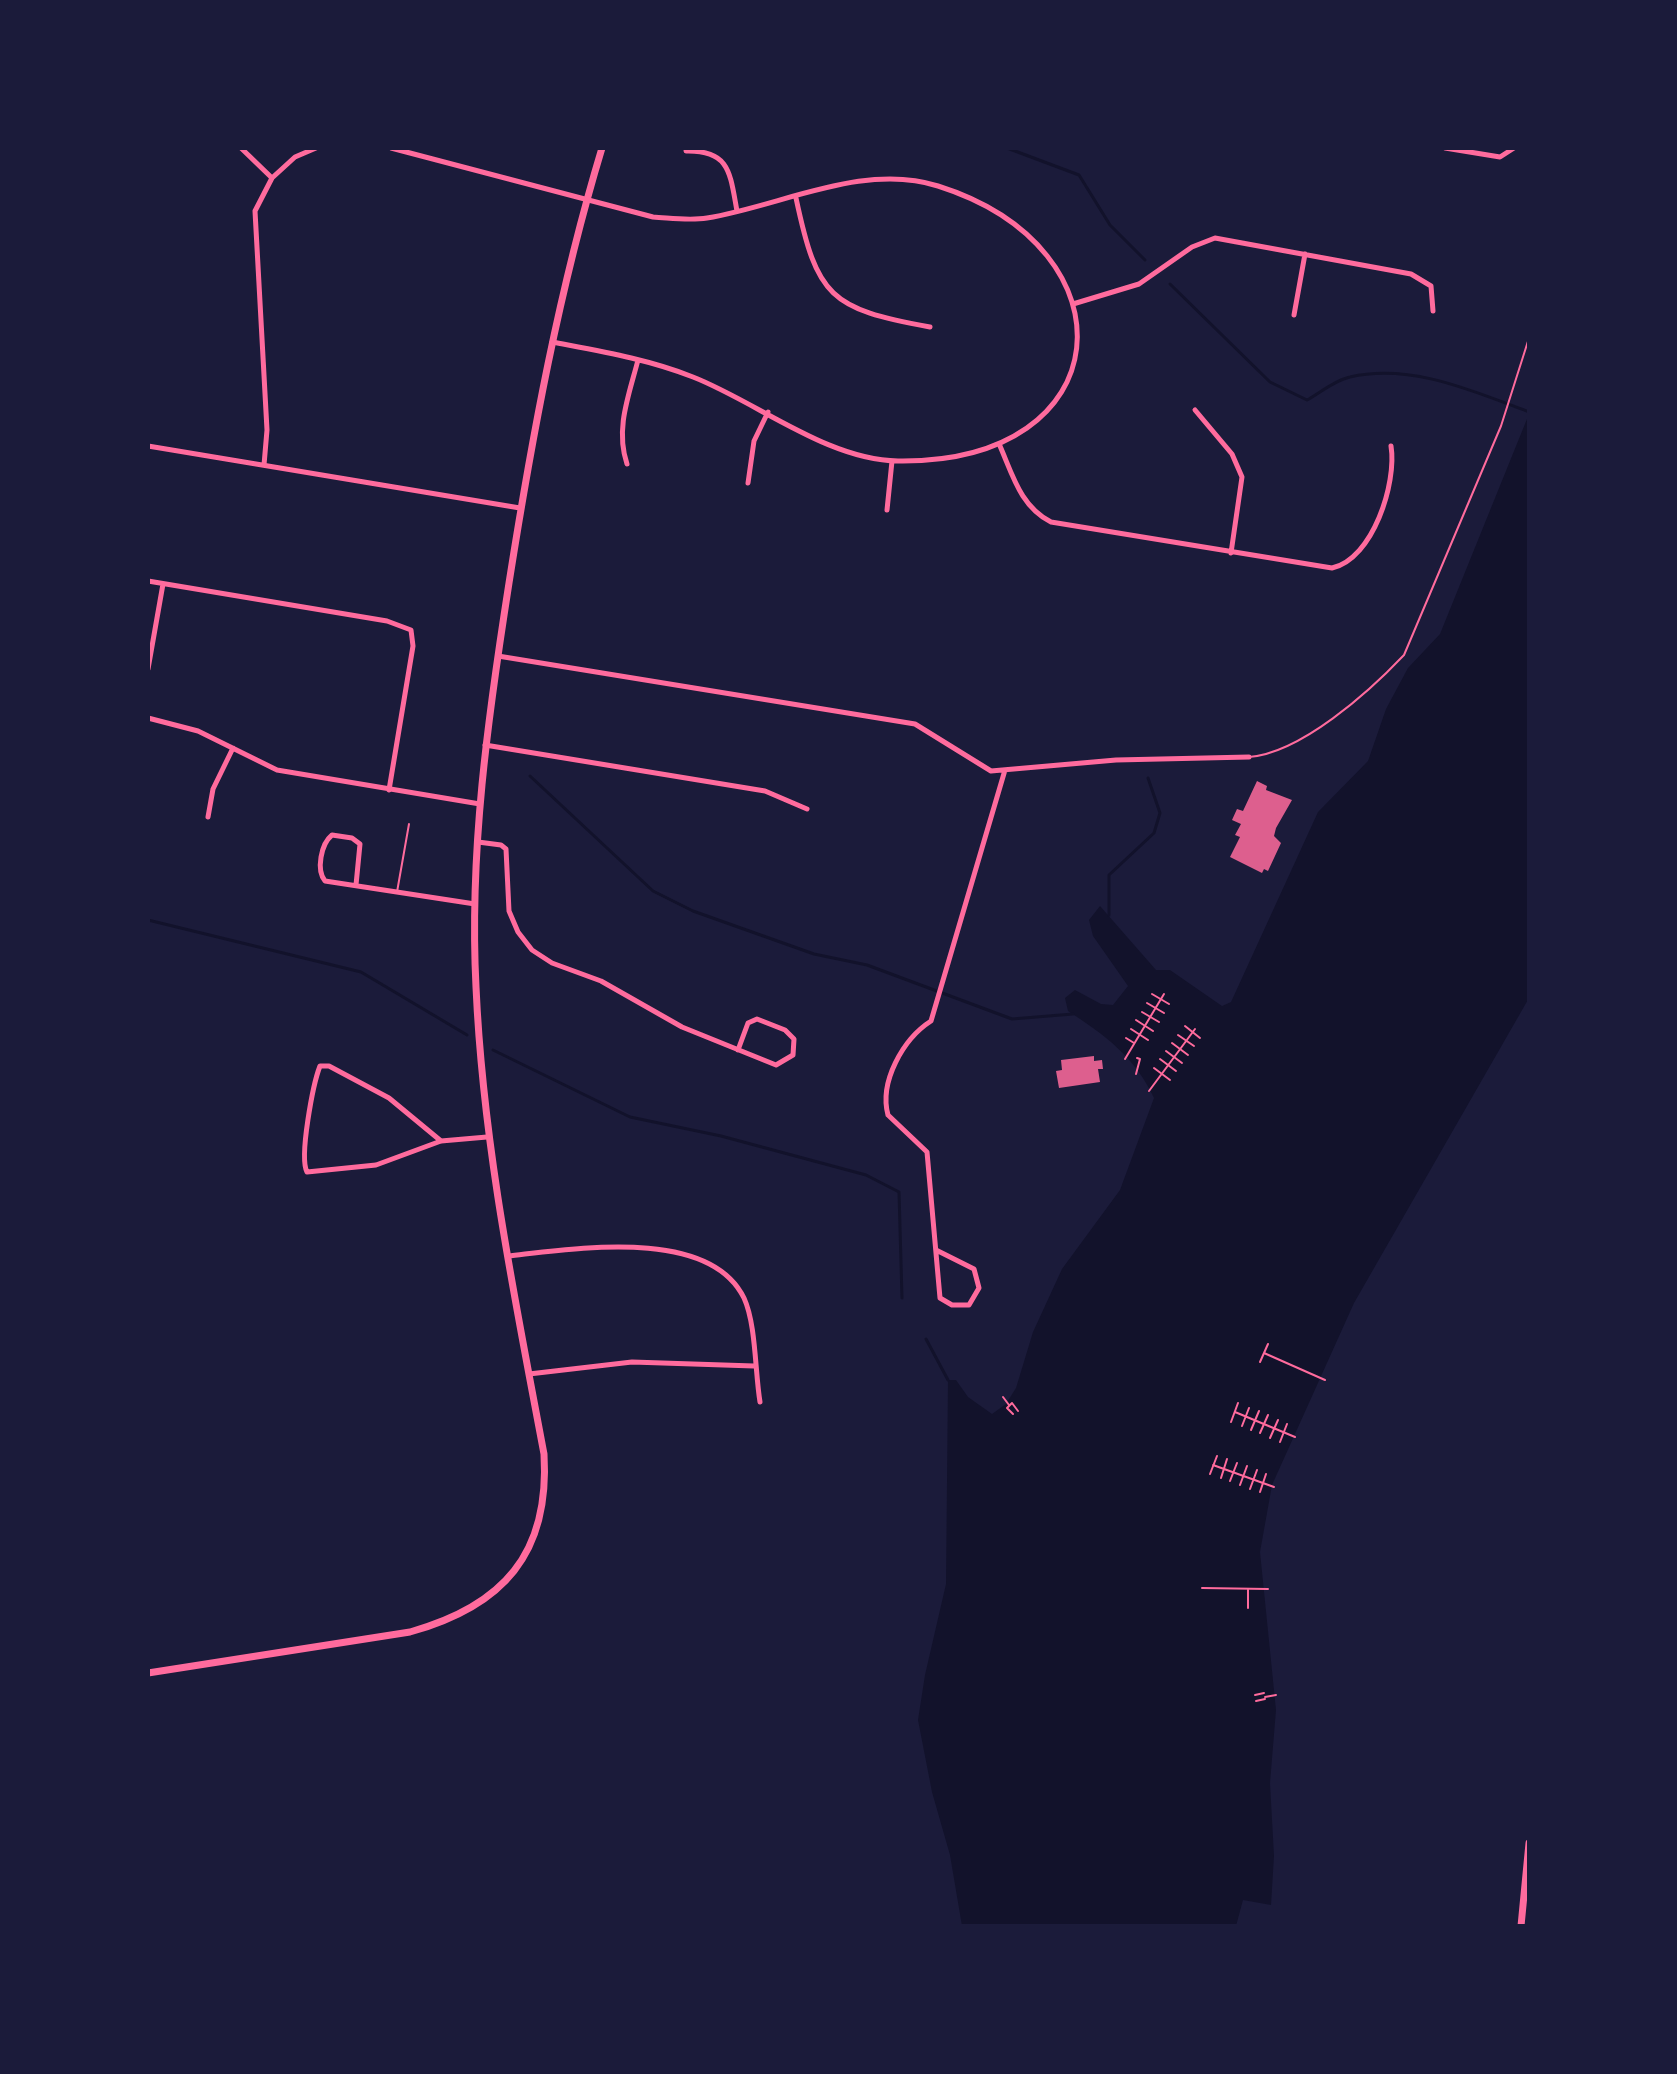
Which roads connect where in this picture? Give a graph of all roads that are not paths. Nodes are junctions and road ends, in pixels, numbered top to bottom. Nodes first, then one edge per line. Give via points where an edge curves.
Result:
1 (241, 148) edge
2 (316, 148) edge
3 (391, 148) edge
4 (602, 148) edge
5 (1445, 148) edge
6 (1514, 148) edge
7 (686, 151) dead end
8 (272, 178) junction
9 (796, 198) junction
10 (588, 200) junction
11 (737, 211) junction
12 (1305, 254) junction
13 (1073, 304) junction
14 (1433, 311) dead end
15 (1294, 315) dead end
16 (930, 327) dead end
17 (1529, 338) edge
18 (552, 342) junction
19 (638, 360) junction
20 (1195, 410) dead end
21 (768, 412) junction
22 (148, 446) edge
23 (1000, 446) junction
24 (1391, 446) dead end
25 (892, 461) junction
26 (627, 464) dead end
27 (264, 465) junction
28 (748, 483) dead end
29 (520, 508) junction
30 (887, 510) dead end
31 (1231, 553) junction
32 (148, 581) edge
33 (163, 583) junction
34 (497, 656) junction
35 (148, 669) edge
36 (148, 718) edge
37 (485, 745) junction
38 (233, 748) junction
39 (1249, 757) joint
40 (1005, 770) junction
41 (389, 790) junction
42 (480, 804) junction
43 (807, 809) dead end
44 (208, 817) dead end
45 (409, 824) dead end
46 (478, 842) junction
47 (356, 885) junction
48 (397, 893) junction
49 (475, 904) junction
50 (738, 1050) junction
51 (487, 1137) junction
52 (441, 1141) junction
53 (936, 1250) junction
54 (507, 1256) junction
55 (754, 1366) junction
56 (529, 1374) junction
57 (760, 1402) dead end
58 (148, 1673) edge
59 (1529, 1843) edge
60 (1521, 1926) edge

1 - 8 street
2 - 8 street via 295,157
3 - 10 street
4 - 10 main road
5 - 6 street via 1489,157 1506,156
7 - 11 street via 719,156
8 - 27 street via 259,199 254,222 267,430
9 - 11 street
9 - 13 street via 889,179 946,189 1017,227 1059,272
9 - 16 street via 813,267 826,289 881,318
10 - 11 street via 653,217 683,219
10 - 18 main road
12 - 13 street via 1246,242 1203,241 1139,284
12 - 14 street via 1419,277 1434,294
12 - 15 street
13 - 23 street via 1076,351 1067,382 1050,409
17 - 39 lane via 1501,426 1404,655 1325,722 1276,752
18 - 19 street
18 - 29 main road
19 - 21 street via 690,375
19 - 26 street via 622,426
20 - 31 street via 1232,454 1242,477
21 - 25 street via 839,450
21 - 28 street via 754,441
22 - 27 street
23 - 25 street via 946,460
23 - 31 street via 1024,500 1051,522
24 - 31 street via 1389,486 1356,557 1332,568
25 - 30 street
27 - 29 street
29 - 34 main road
32 - 33 street
33 - 35 street
33 - 41 street via 387,621 411,630 413,646
34 - 37 main road
34 - 40 street via 915,724 981,767
36 - 38 street via 198,731
37 - 42 main road
37 - 43 street via 765,791
38 - 41 street via 277,770
38 - 44 street via 213,789
39 - 40 street via 1116,760
40 - 53 street via 931,1021 914,1035 886,1089 885,1103 894,1124 927,1152
41 - 42 street
42 - 46 main road
45 - 48 lane
46 - 49 main road
46 - 50 street via 506,849 509,911 532,950
47 - 47 street via 360,844 332,835 325,842 321,878
47 - 48 street
48 - 49 street
49 - 51 main road via 475,984
50 - 50 street via 776,1065 793,1055 794,1039 757,1019 748,1023
51 - 52 street
51 - 54 main road
52 - 52 street via 376,1165 304,1170 318,1070 323,1065 389,1098
53 - 53 street via 940,1298 969,1305 979,1288 974,1269
54 - 55 street via 633,1246 717,1266 737,1286 748,1308
54 - 56 main road
55 - 56 street via 632,1362
55 - 57 street
56 - 58 main road via 544,1454 543,1511 514,1572 482,1602 410,1632
59 - 60 main road

